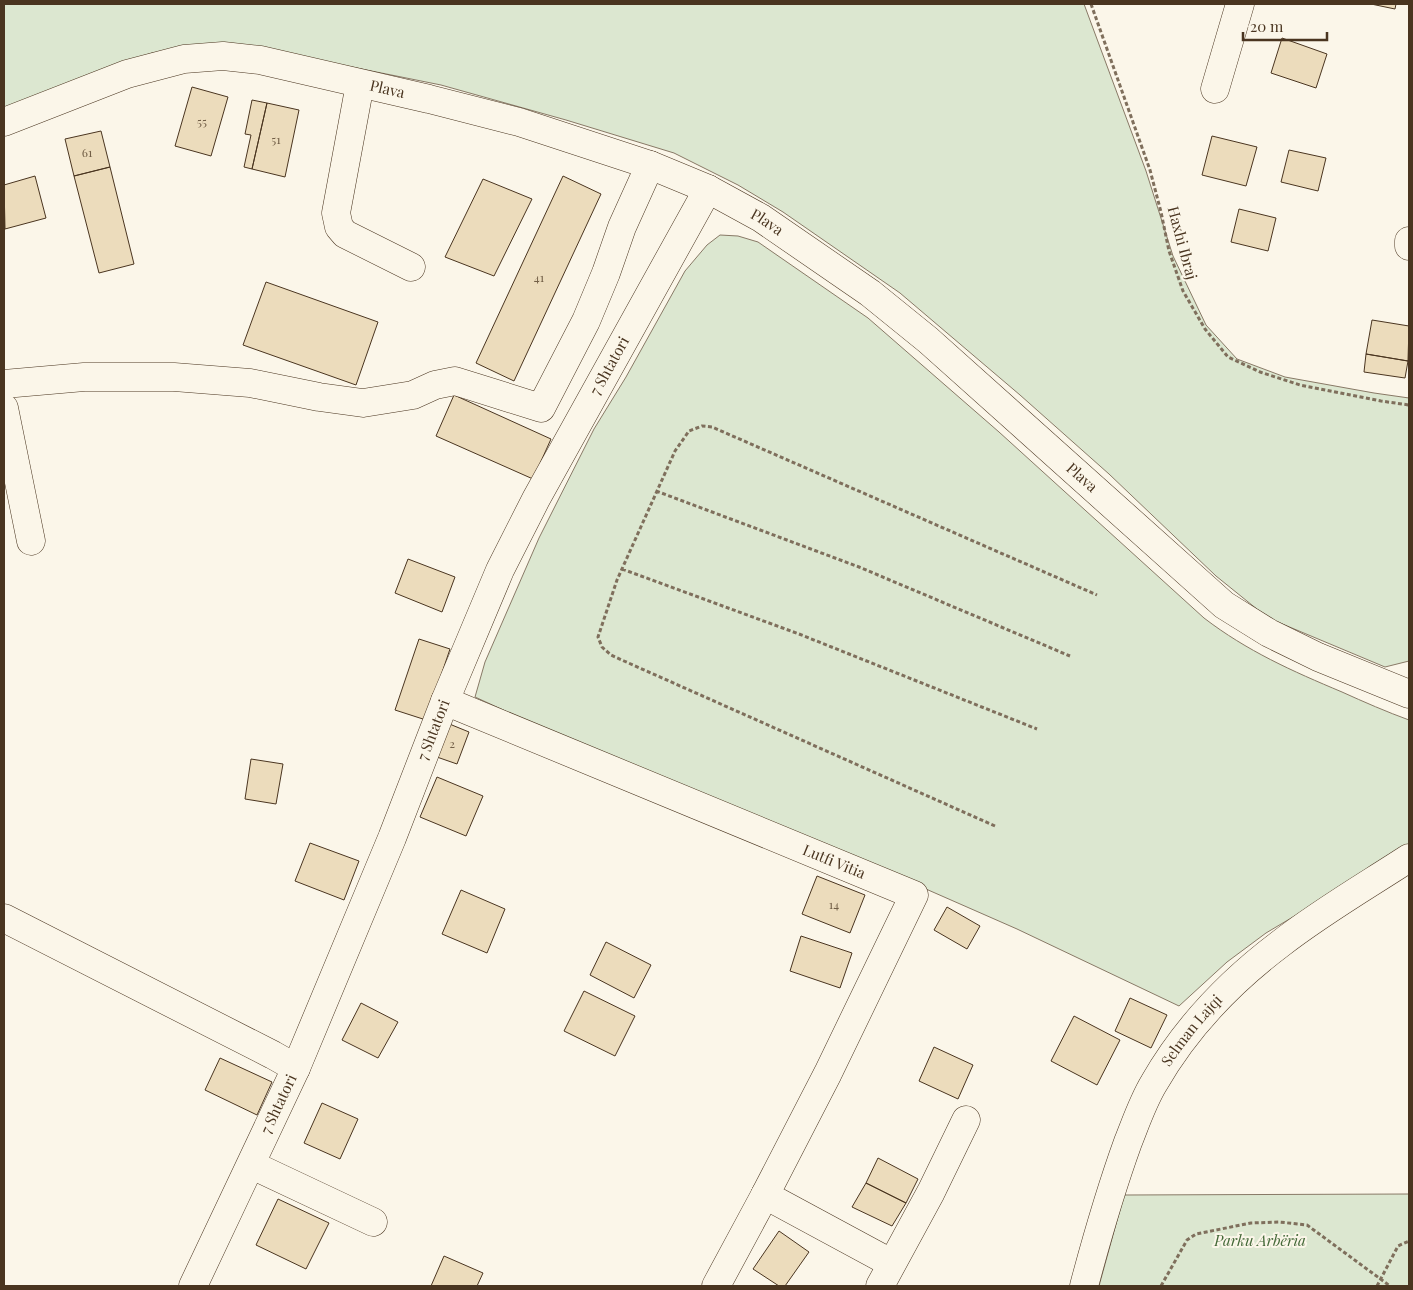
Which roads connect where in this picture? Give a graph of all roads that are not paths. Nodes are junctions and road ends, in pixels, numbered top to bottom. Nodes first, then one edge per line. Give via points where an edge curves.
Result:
1 (1240, 4) edge
2 (360, 84) junction
3 (1215, 89) dead end
4 (4, 122) edge
5 (650, 165) junction
6 (708, 189) junction
7 (1409, 241) edge
8 (1409, 246) edge
9 (411, 267) dead end
10 (4, 384) edge
11 (548, 396) junction
12 (4, 408) edge
13 (584, 412) junction
14 (31, 541) dead end
15 (1409, 694) edge
16 (445, 701) junction
17 (1409, 858) edge
18 (4, 918) edge
19 (296, 1068) junction
20 (966, 1120) dead end
21 (252, 1165) junction
22 (764, 1195) junction
23 (373, 1222) dead end
24 (886, 1275) edge
25 (193, 1286) edge
26 (716, 1286) edge
27 (1084, 1286) edge

1 - 3 street
2 - 4 street, Plava via 260,60 223,56 184,59 127,74
2 - 5 street, Plava via 519,122
2 - 9 street via 336,212 339,227 345,234
5 - 6 street, Plava
5 - 11 street via 586,321
6 - 13 street, 7 Shtatori
6 - 15 street, Plava via 761,218 870,293 928,340 1224,605 1269,633 1318,657
7 - 8 street
10 - 11 street via 84,377 174,377 250,383 363,403 414,395 434,385 456,382 541,408
11 - 13 street
12 - 14 street
13 - 16 street, 7 Shtatori via 500,570
16 - 19 street, 7 Shtatori
16 - 22 street, Lutfi Vitia via 914,895 828,1073
17 - 27 street, Selman Lajqi via 1280,944 1234,983 1181,1042 1153,1084 1135,1125 1103,1216
18 - 19 street
19 - 21 street, 7 Shtatori
20 - 24 street
21 - 23 street
21 - 25 street, 7 Shtatori
22 - 24 street
22 - 26 street, Lutfi Vitia

